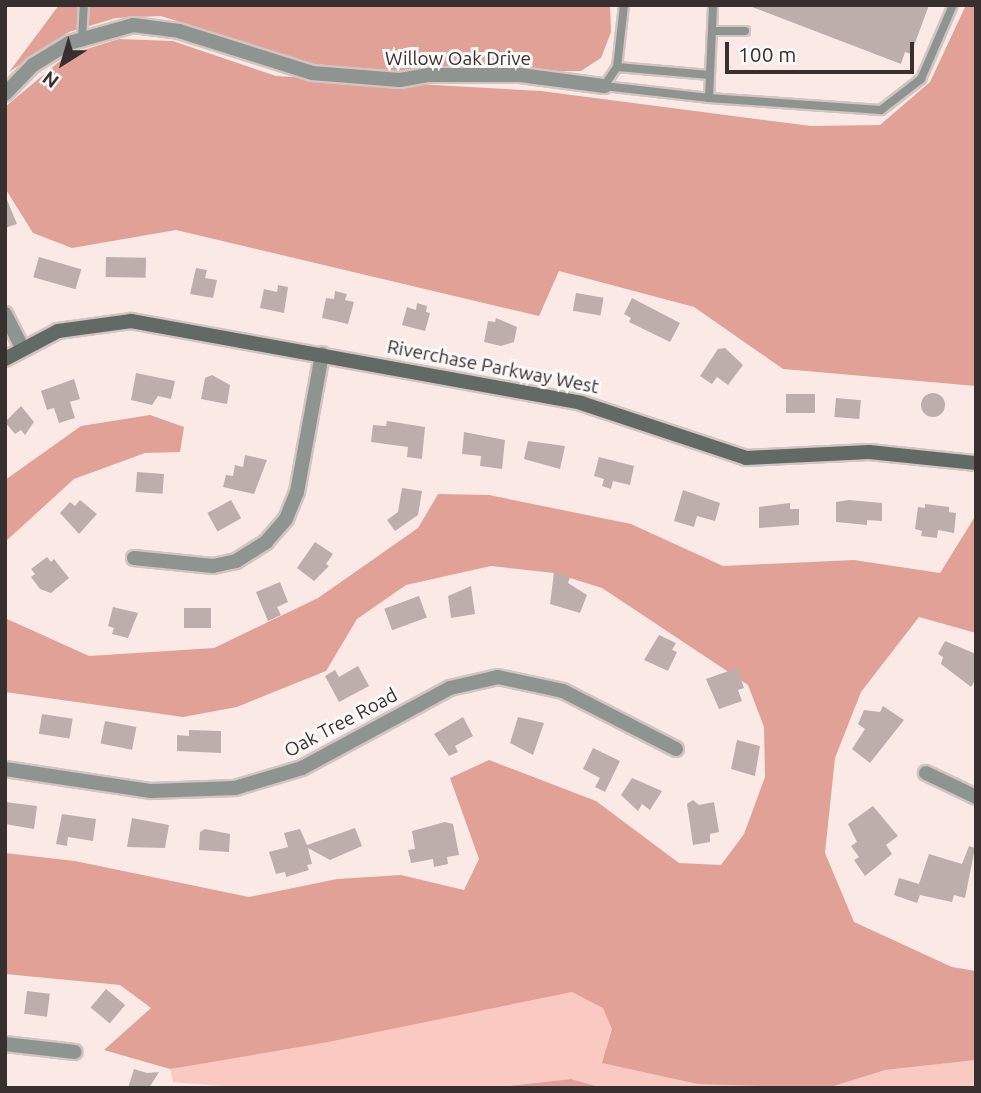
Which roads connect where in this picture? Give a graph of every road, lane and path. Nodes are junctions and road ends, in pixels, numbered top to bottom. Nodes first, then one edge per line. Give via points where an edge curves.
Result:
1 (85, 5) edge
2 (624, 5) edge
3 (713, 5) edge
4 (954, 5) edge
5 (712, 31) junction
6 (745, 31) dead end
7 (82, 40) junction
8 (617, 67) junction
9 (710, 75) junction
10 (604, 86) junction
11 (5, 94) edge
12 (709, 98) junction
13 (5, 314) edge
14 (22, 347) junction
15 (322, 354) junction
16 (5, 359) edge
17 (976, 463) edge
18 (134, 558) dead end
19 (676, 749) dead end
20 (5, 769) edge
21 (926, 773) dead end
22 (976, 797) edge
23 (5, 1044) edge
24 (75, 1052) dead end

1 - 7 lane
2 - 8 lane
3 - 5 lane
4 - 12 lane via 921,79 881,110
5 - 6 lane
5 - 9 lane
7 - 10 street, Willow Oak Drive via 114,28 155,25 312,73 400,80 429,75 520,75
7 - 11 street, Willow Oak Drive via 33,65
8 - 9 lane
8 - 10 lane
9 - 12 lane
10 - 12 lane
13 - 14 street
14 - 15 street, Riverchase Parkway West via 74,327 124,321
14 - 16 street, Riverchase Parkway West
15 - 17 street, Riverchase Parkway West via 581,402 746,458 869,452
15 - 18 street via 297,492 286,519 267,542 236,561 214,566
19 - 20 street, Oak Tree Road via 563,691 498,677 450,688 302,768 236,789 151,790
21 - 22 street
23 - 24 street

